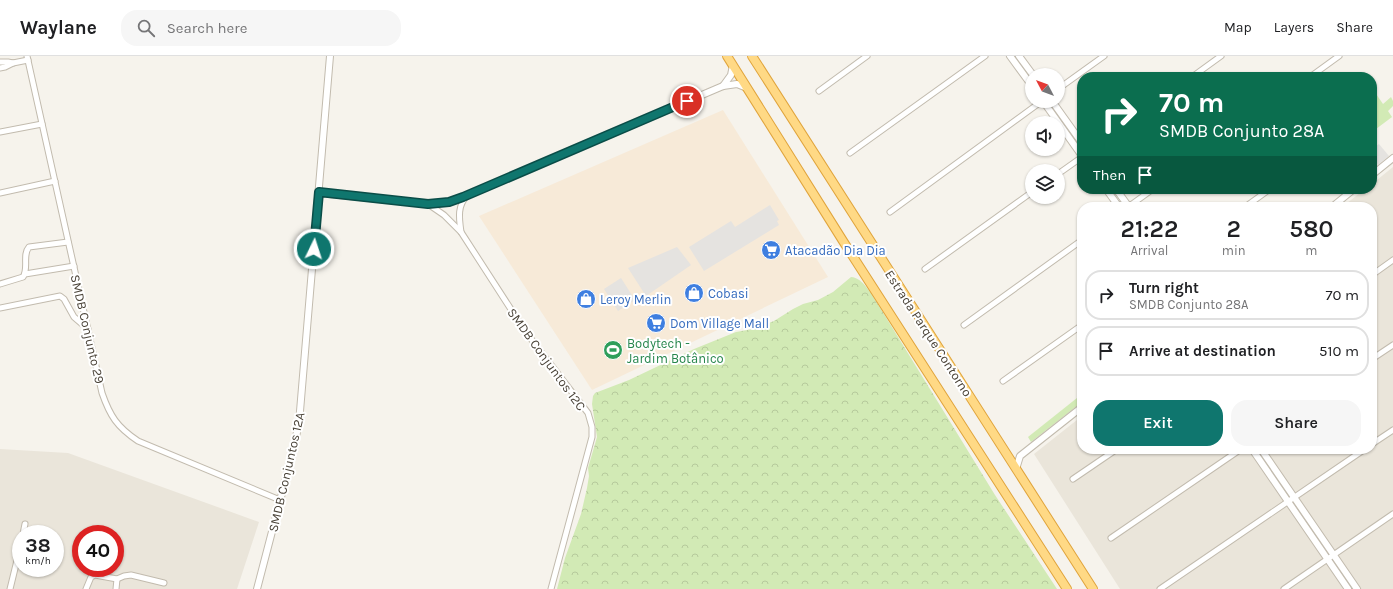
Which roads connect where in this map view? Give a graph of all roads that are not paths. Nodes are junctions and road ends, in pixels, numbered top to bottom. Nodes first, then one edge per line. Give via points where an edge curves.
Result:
1 (330, 56) edge
2 (727, 56) edge
3 (752, 56) edge
4 (867, 56) edge
5 (985, 56) edge
6 (1010, 56) edge
7 (1020, 56) edge
8 (1104, 56) edge
9 (1221, 56) edge
10 (1339, 56) edge
11 (27, 58) edge
12 (0, 62) edge
13 (13, 63) junction
14 (733, 65) junction
15 (0, 68) edge
16 (1028, 68) edge
17 (1082, 72) edge
18 (1199, 72) edge
19 (1317, 72) edge
20 (1077, 75) edge
21 (1025, 76) edge
22 (1065, 84) edge
23 (723, 86) junction
24 (747, 88) junction
25 (819, 90) dead end
26 (1032, 108) edge
27 (1047, 108) edge
28 (1057, 108) edge
29 (42, 124) junction
30 (0, 132) edge
31 (1077, 136) edge
32 (1077, 149) edge
33 (850, 152) dead end
34 (1393, 158) edge
35 (1077, 160) edge
36 (1065, 169) edge
37 (1377, 171) edge
38 (55, 181) junction
39 (319, 192) junction
40 (0, 193) edge
41 (470, 194) junction
42 (1146, 194) edge
43 (1263, 194) edge
44 (1348, 194) edge
45 (1025, 197) edge
46 (1135, 202) edge
47 (1252, 202) edge
48 (1338, 202) edge
49 (428, 204) junction
50 (890, 212) dead end
51 (461, 232) junction
52 (68, 242) junction
53 (1077, 244) edge
54 (1393, 260) edge
55 (74, 266) junction
56 (925, 269) dead end
57 (1377, 271) edge
58 (25, 274) junction
59 (0, 284) edge
60 (0, 308) edge
61 (964, 325) dead end
62 (1077, 328) edge
63 (88, 329) junction
64 (1393, 345) edge
65 (1377, 356) edge
66 (1003, 381) dead end
67 (1077, 411) edge
68 (1393, 430) edge
69 (1377, 441) edge
70 (1110, 454) edge
71 (1234, 454) edge
72 (1255, 454) edge
73 (1264, 454) edge
74 (1358, 454) edge
75 (1008, 456) junction
76 (1020, 456) junction
77 (1016, 469) junction
78 (1073, 479) dead end
79 (1294, 498) junction
80 (280, 500) junction
81 (1288, 502) junction
82 (1393, 514) edge
83 (1111, 538) dead end
84 (1334, 555) junction
85 (1327, 559) junction
86 (13, 577) edge
87 (117, 579) junction
88 (164, 583) dead end
89 (10, 589) edge
90 (86, 589) edge
91 (116, 589) edge
92 (256, 589) edge
93 (551, 589) edge
94 (1067, 589) edge
95 (1093, 589) edge
96 (1160, 589) edge
97 (1284, 589) edge
98 (1348, 589) edge
99 (1357, 589) edge

1 - 39 street, SMDB Conjuntos 12A
2 - 14 highway, Estrada Parque Contorno
3 - 75 highway, Estrada Parque Contorno
4 - 25 street
5 - 33 street
6 - 21 street
7 - 16 street
8 - 17 street
9 - 18 street
10 - 19 street
11 - 13 street
11 - 29 street, SMDB Conjunto 29
12 - 13 street
13 - 15 street
14 - 23 street via 731,75
14 - 24 highway, Estrada Parque Contorno
20 - 22 street
23 - 24 street via 737,84
23 - 41 street
24 - 94 highway, Estrada Parque Contorno
26 - 50 street
27 - 32 street
28 - 31 street
29 - 30 street
29 - 38 street, SMDB Conjunto 29
34 - 37 street
35 - 36 street
38 - 40 street
38 - 52 street, SMDB Conjunto 29
39 - 49 street
39 - 80 street, SMDB Conjuntos 12A via 299,423
41 - 49 street via 449,202
41 - 51 street, SMDB Conjuntos 12C via 459,209
42 - 46 street
43 - 47 street
44 - 48 street
45 - 56 street
49 - 51 street, SMDB Conjuntos 12C
51 - 93 street, SMDB Conjuntos 12C via 525,331 588,413 592,427 585,465
52 - 55 street, SMDB Conjunto 29
52 - 58 street via 29,246
53 - 61 street
54 - 57 street
55 - 58 street
55 - 63 street, SMDB Conjunto 29
58 - 59 street via 18,280
60 - 63 street via 60,296 74,317
62 - 66 street
63 - 80 street, SMDB Conjunto 29 via 107,407 126,433 156,450
64 - 65 street
67 - 76 street
68 - 69 street
70 - 78 street
71 - 83 street
72 - 81 street
73 - 79 street
74 - 79 street
75 - 76 street
75 - 77 highway, Estrada Parque Contorno
76 - 77 street
77 - 95 highway, Estrada Parque Contorno
79 - 81 street
79 - 84 street
80 - 92 street, SMDB Conjuntos 12A
81 - 85 street
81 - 96 street
82 - 84 street
84 - 85 street
84 - 99 street
85 - 97 street
85 - 98 street
86 - 89 street
87 - 88 street via 130,574
87 - 90 street via 95,575 91,577
87 - 91 street

